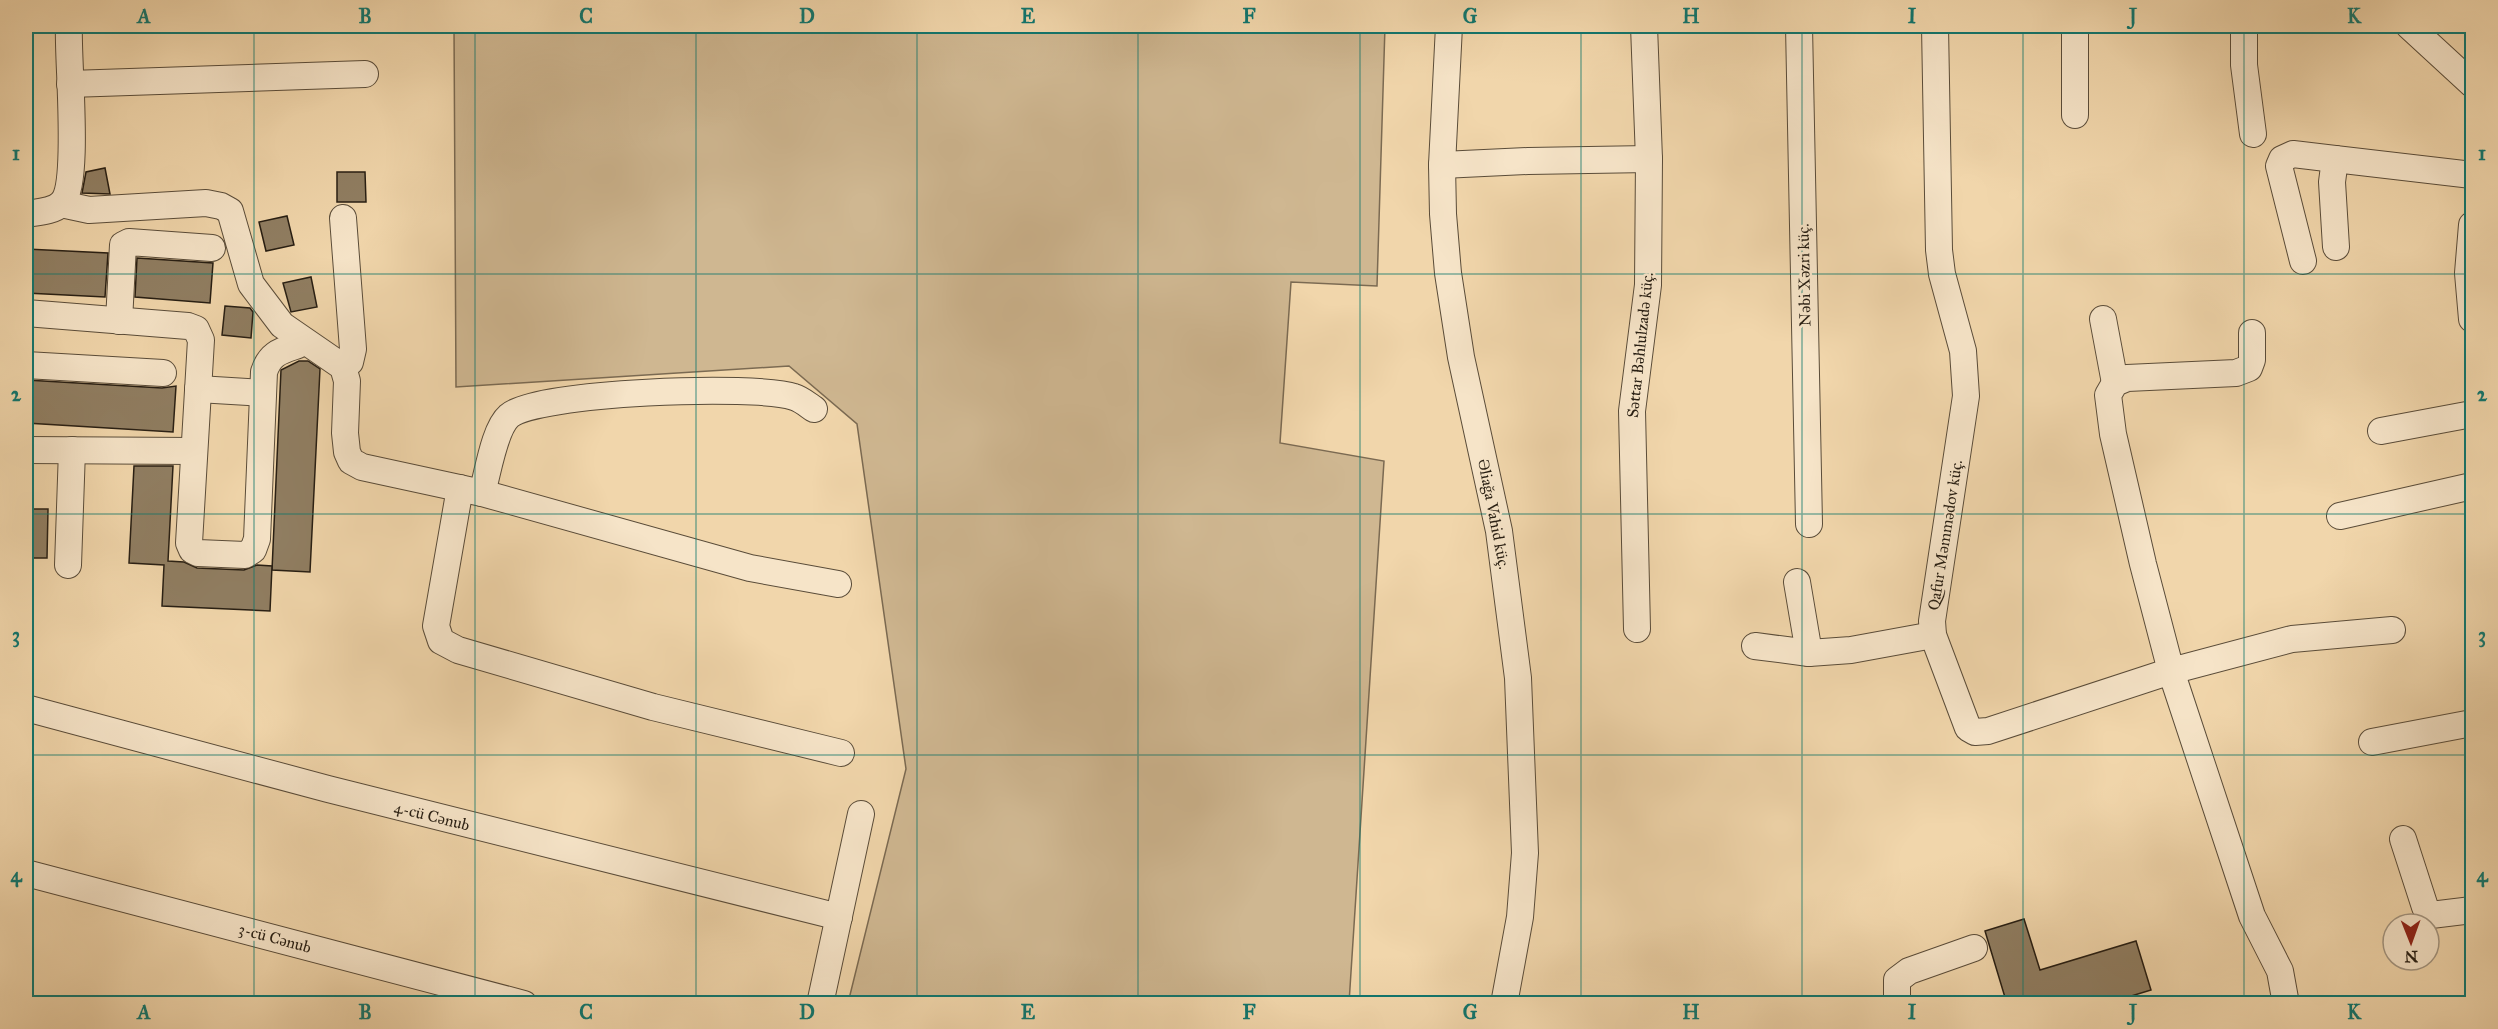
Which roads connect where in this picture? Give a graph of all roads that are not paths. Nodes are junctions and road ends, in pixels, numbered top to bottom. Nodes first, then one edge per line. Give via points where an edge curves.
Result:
1 (69, 26) edge
2 (1449, 26) edge
3 (1644, 26) edge
4 (1799, 26) edge
5 (1935, 26) edge
6 (2075, 26) edge
7 (2244, 26) edge
8 (2423, 31) edge
9 (365, 74) dead end
10 (70, 84) junction
11 (2472, 84) edge
12 (2075, 114) dead end
13 (2253, 134) dead end
14 (1649, 159) junction
15 (2335, 159) junction
16 (1442, 165) junction
17 (2472, 175) edge
18 (61, 204) junction
19 (26, 214) edge
20 (343, 218) dead end
21 (2472, 225) edge
22 (2336, 247) dead end
23 (212, 248) dead end
24 (2303, 261) dead end
25 (26, 313) edge
26 (2103, 319) dead end
27 (2472, 319) edge
28 (119, 321) junction
29 (2252, 333) dead end
30 (298, 345) dead end
31 (26, 365) edge
32 (343, 367) junction
33 (164, 373) dead end
34 (2115, 383) junction
35 (198, 389) junction
36 (263, 393) junction
37 (814, 408) dead end
38 (2472, 414) edge
39 (2381, 431) dead end
40 (26, 450) edge
41 (72, 450) junction
42 (194, 451) junction
43 (2472, 486) edge
44 (471, 491) junction
45 (2340, 516) dead end
46 (1809, 524) dead end
47 (68, 565) dead end
48 (1797, 582) dead end
49 (838, 585) dead end
50 (1637, 629) dead end
51 (2392, 630) dead end
52 (1933, 635) junction
53 (1755, 646) dead end
54 (1809, 654) junction
55 (2171, 671) junction
56 (26, 708) edge
57 (2472, 723) edge
58 (2372, 742) dead end
59 (841, 753) dead end
60 (861, 814) dead end
61 (2403, 839) dead end
62 (26, 873) edge
63 (2472, 910) edge
64 (839, 917) junction
65 (1974, 948) dead end
66 (524, 1004) edge
67 (820, 1004) edge
68 (1504, 1004) edge
69 (1897, 1004) edge
70 (2286, 1004) edge

1 - 10 street
2 - 16 street, Əliağa Vahid küç.
3 - 14 street, Səttar Bəhlulzadə küç.
4 - 46 street, Nəbi Xəzri küç.
5 - 52 street, Qafur Məmmədov küç. via 1939,250 1963,351 1966,396 1934,598
6 - 12 street
7 - 13 street via 2244,65
8 - 11 street
9 - 10 street
10 - 18 street via 70,179 68,194
14 - 16 street
14 - 50 street, Səttar Bəhlulzadə küç. via 1648,285 1632,411
15 - 17 street
15 - 22 street via 2332,182
15 - 24 street via 2294,154 2282,159 2279,166
16 - 68 street, Əliağa Vahid küç. via 1448,273 1461,357 1499,531 1518,678 1525,853 1520,917
18 - 19 street
18 - 32 street via 89,210 206,203 230,211 251,284 282,325
20 - 32 street via 354,349 350,362
21 - 27 street via 2468,273
23 - 28 street via 129,242 123,245
25 - 28 street
26 - 34 street
28 - 35 street via 196,328 201,340
29 - 34 street via 2249,368 2236,373 2127,378
30 - 36 street via 276,352 268,360
31 - 33 street
32 - 44 street via 347,381 345,433 351,461 362,467
34 - 55 street via 2108,395 2113,434
35 - 36 street
35 - 42 street
36 - 42 street via 257,539 253,550 245,555 192,550 189,543
37 - 44 street via 795,397 752,391 682,391 522,408 508,416
38 - 39 street
40 - 41 street
41 - 42 street
41 - 47 street
43 - 45 street
44 - 49 street via 750,568
44 - 59 street via 435,626 441,641 458,650 653,707
48 - 54 street
51 - 55 street, Qafur Məmmədov küç. via 2292,639
52 - 54 street
52 - 55 street, Qafur Məmmədov küç. via 1968,728 1975,732
53 - 54 street
55 - 70 street via 2252,916 2280,971
56 - 64 street, 4-cü Cənub via 339,792
57 - 58 street
60 - 64 street
61 - 63 street via 2431,915
62 - 66 street, 3-cü Cənub
64 - 67 street
65 - 69 street via 1909,971 1897,980

